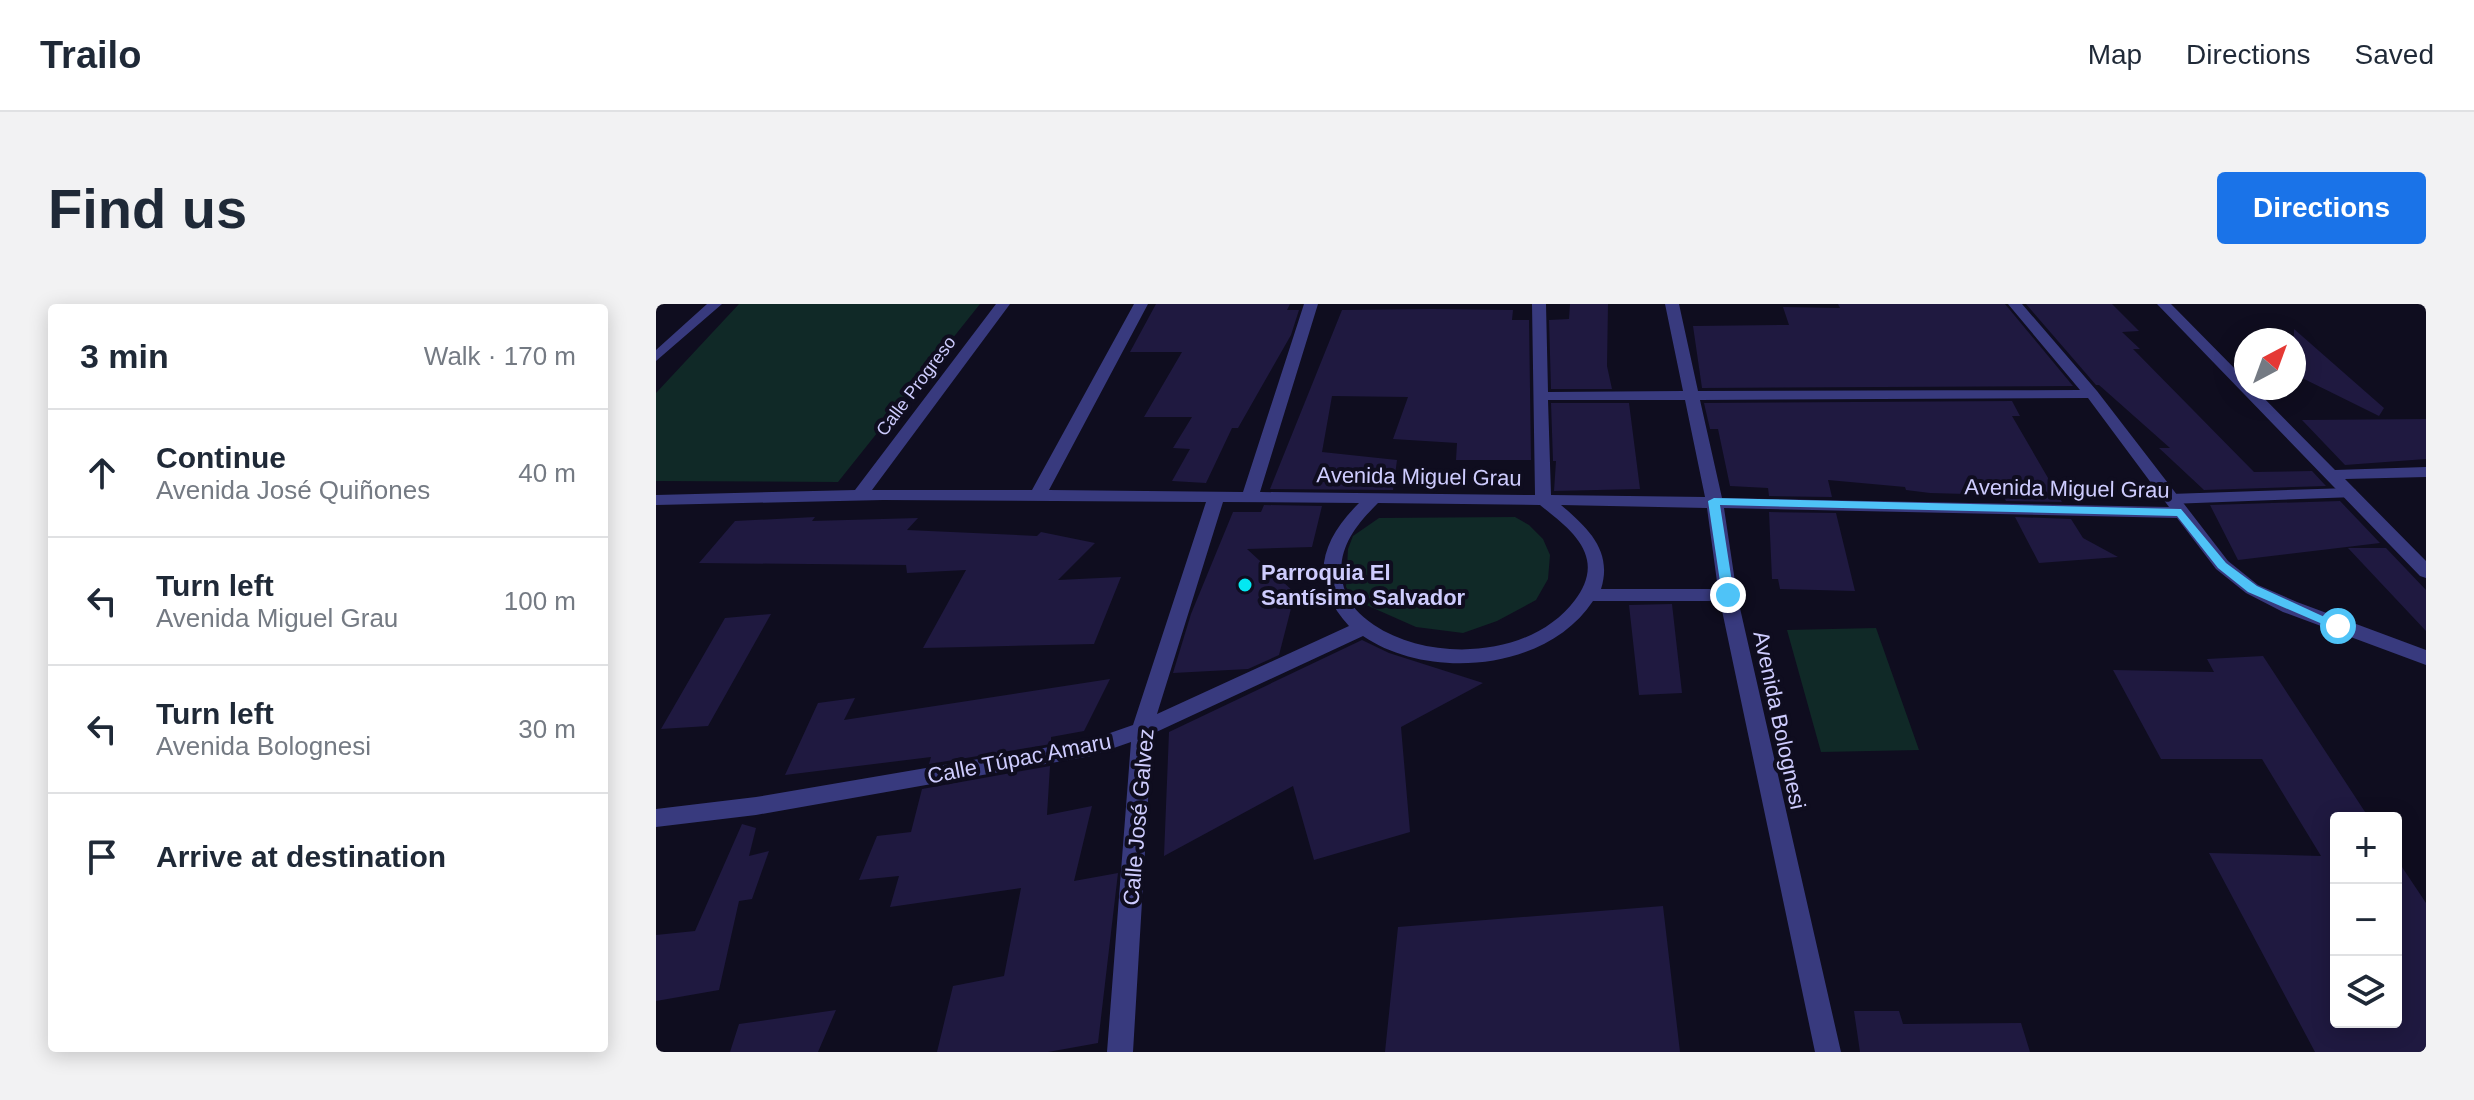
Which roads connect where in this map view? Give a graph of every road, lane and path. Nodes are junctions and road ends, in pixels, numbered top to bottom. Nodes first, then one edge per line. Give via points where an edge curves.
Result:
1 (715, 304) edge
2 (1003, 304) edge
3 (1141, 304) edge
4 (1311, 304) edge
5 (1539, 304) edge
6 (1672, 304) edge
7 (2015, 304) edge
8 (2164, 304) edge
9 (656, 357) edge
10 (2234, 376) edge
11 (1691, 394) junction
12 (2092, 394) junction
13 (1539, 396) junction
14 (2258, 400) edge
15 (2426, 472) edge
16 (2331, 475) junction
17 (861, 493) junction
18 (2349, 493) junction
19 (1038, 494) junction
20 (1216, 496) junction
21 (1250, 497) junction
22 (1374, 498) junction
23 (1543, 499) junction
24 (656, 500) edge
25 (1714, 501) junction
26 (2176, 506) junction
27 (2426, 572) edge
28 (1590, 595) junction
29 (1728, 595) junction
30 (1362, 628) junction
31 (2426, 658) edge
32 (1142, 730) junction
33 (656, 818) edge
34 (1120, 1052) edge
35 (1828, 1052) edge

1 - 9 street
2 - 17 street, Calle Progreso
3 - 19 street
4 - 21 street
5 - 13 street
6 - 11 street, Avenida Bolognesi
7 - 12 street
8 - 10 street
11 - 12 street
11 - 13 street
11 - 25 street, Avenida Bolognesi
12 - 26 street
13 - 23 street
14 - 16 street
15 - 16 street
16 - 18 street
17 - 19 street, Avenida Miguel Grau
17 - 24 street, Avenida Miguel Grau
18 - 26 street, Avenida Miguel Grau
18 - 27 street
19 - 20 street, Avenida Miguel Grau
20 - 21 street, Avenida Miguel Grau
20 - 32 street, Calle José Galvez
21 - 22 street, Avenida Miguel Grau
22 - 23 street, Avenida Miguel Grau
22 - 30 street via 1337,542 1330,572 1339,603
23 - 25 street, Avenida Miguel Grau
23 - 28 street via 1592,545 1599,566
25 - 26 street, Avenida Miguel Grau
25 - 29 street, Avenida Bolognesi
26 - 31 street via 2222,565 2252,589
28 - 29 street
28 - 30 street via 1568,621 1532,642 1489,654 1442,656 1398,646
29 - 35 street, Avenida Bolognesi
30 - 32 street, Calle Túpac Amaru
32 - 33 street, Calle Túpac Amaru via 1091,748 756,806
32 - 34 street, Calle José Galvez

